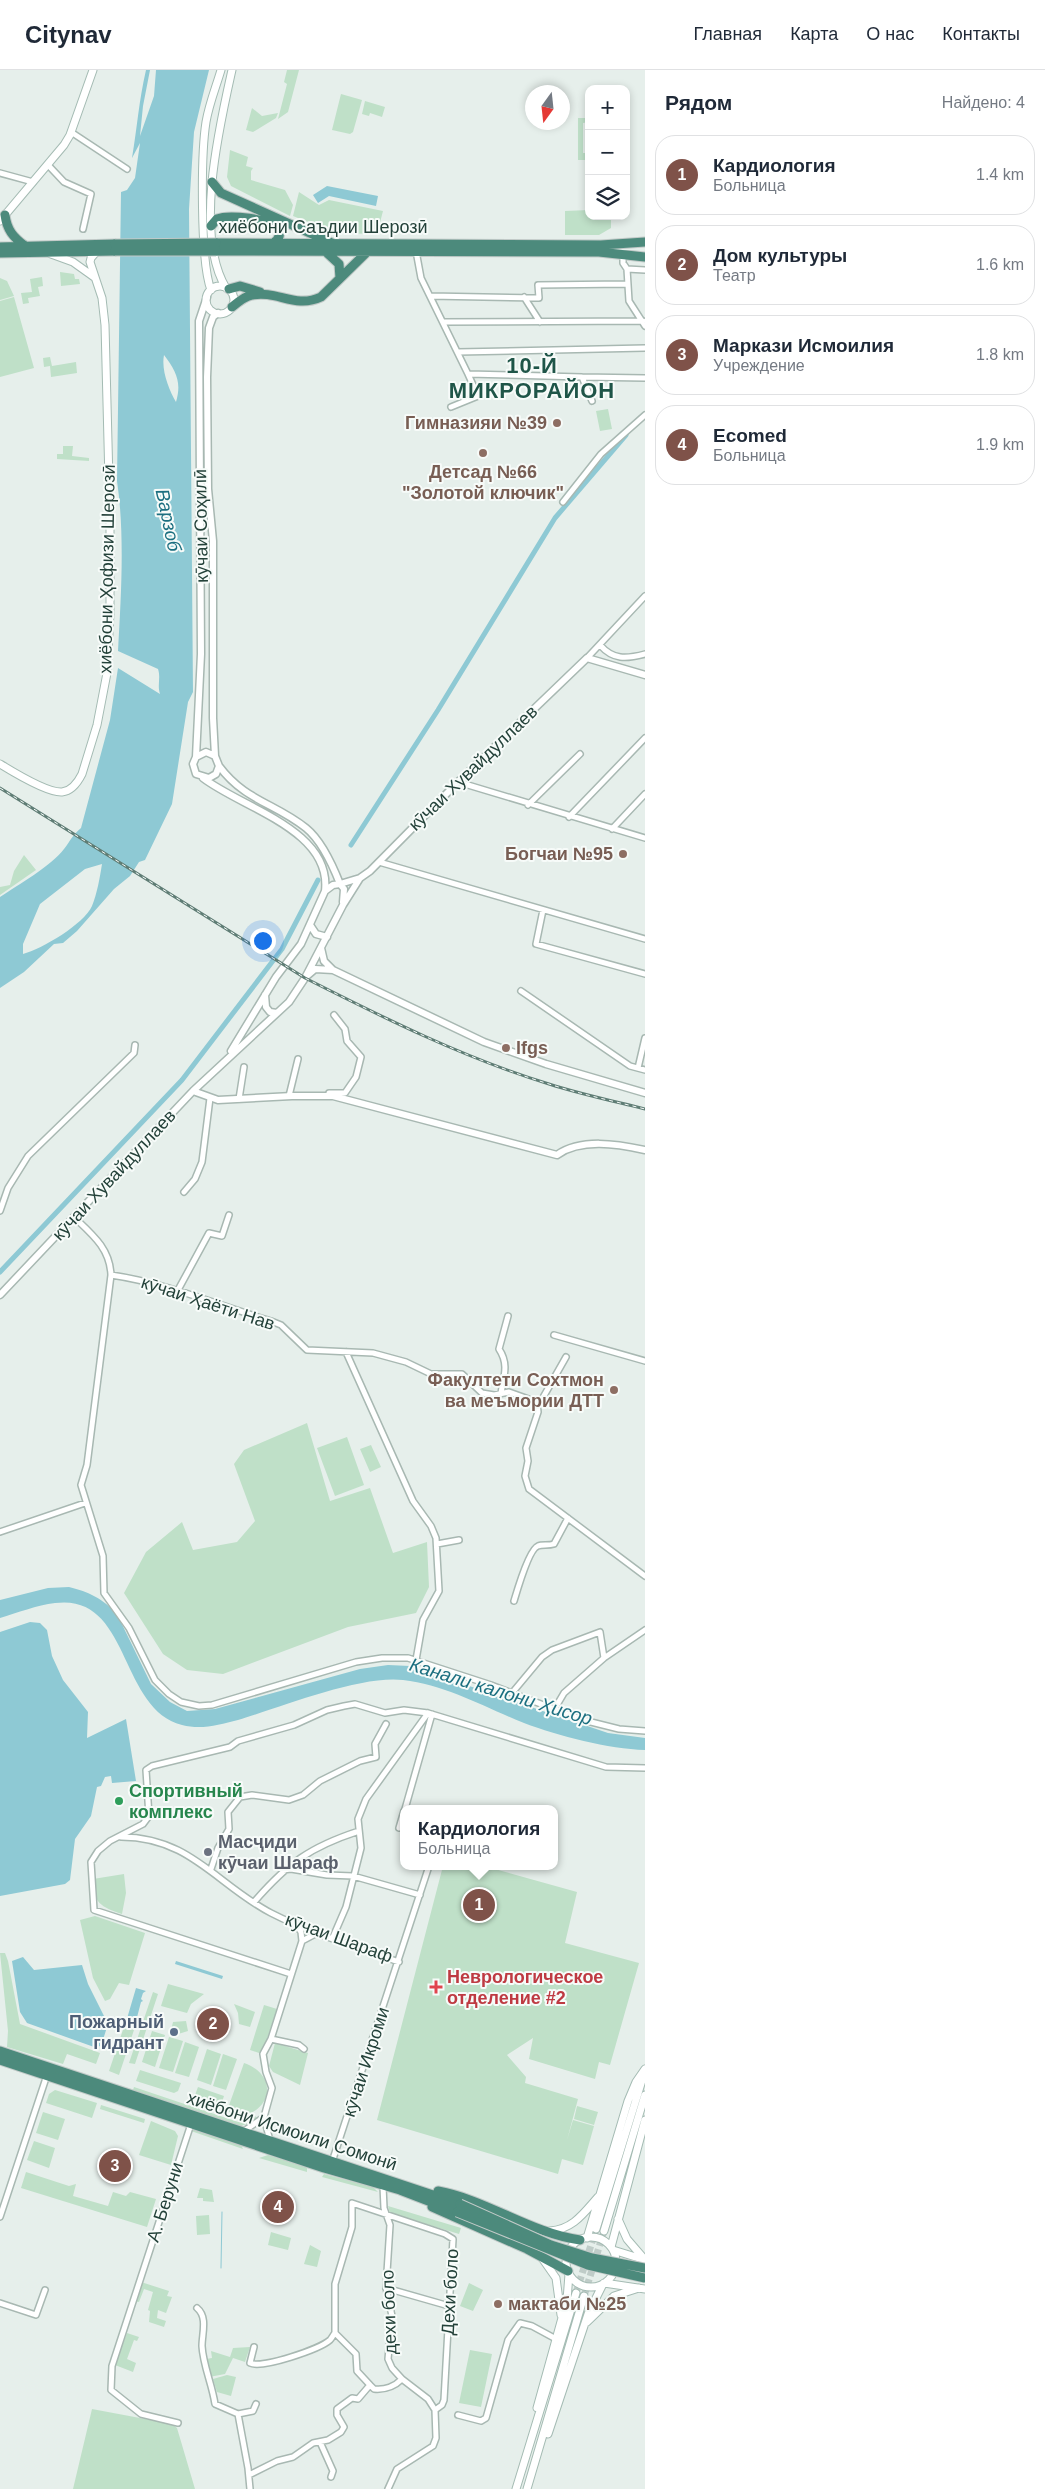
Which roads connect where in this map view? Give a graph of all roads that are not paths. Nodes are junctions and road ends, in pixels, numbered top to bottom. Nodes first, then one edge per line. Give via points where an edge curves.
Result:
1 (93, 70) edge
2 (221, 70) edge
3 (232, 70) edge
4 (211, 103) junction
5 (224, 109) junction
6 (71, 132) junction
7 (204, 136) junction
8 (218, 140) junction
9 (48, 165) junction
10 (127, 168) dead end
11 (0, 173) edge
12 (33, 182) junction
13 (212, 182) junction
14 (1, 217) edge
15 (211, 226) junction
16 (83, 229) dead end
17 (645, 242) edge
18 (270, 245) junction
19 (337, 245) junction
20 (25, 246) junction
21 (0, 247) edge
22 (216, 247) junction
23 (115, 248) junction
24 (46, 249) junction
25 (368, 251) junction
26 (97, 252) junction
27 (326, 252) junction
28 (416, 252) junction
29 (0, 253) edge
30 (12, 253) junction
31 (623, 254) junction
32 (0, 257) edge
33 (645, 257) edge
34 (627, 269) junction
35 (645, 270) edge
36 (94, 278) junction
37 (340, 278) junction
38 (626, 284) junction
39 (227, 288) junction
40 (211, 290) junction
41 (272, 296) junction
42 (430, 296) junction
43 (207, 297) junction
44 (524, 297) junction
45 (232, 307) junction
46 (218, 313) junction
47 (443, 322) junction
48 (540, 322) junction
49 (644, 324) edge
50 (645, 348) edge
51 (458, 352) junction
52 (468, 374) junction
53 (582, 377) junction
54 (645, 378) edge
55 (592, 401) dead end
56 (451, 407) dead end
57 (645, 415) edge
58 (563, 502) dead end
59 (645, 596) edge
60 (600, 645) junction
61 (201, 654) junction
62 (214, 654) junction
63 (645, 654) edge
64 (587, 658) junction
65 (645, 675) edge
66 (645, 738) edge
67 (580, 754) dead end
68 (216, 756) junction
69 (196, 757) junction
70 (0, 764) edge
71 (219, 766) junction
72 (0, 770) edge
73 (10, 770) junction
74 (203, 778) junction
75 (458, 782) junction
76 (645, 794) edge
77 (528, 804) junction
78 (569, 817) junction
79 (612, 829) junction
80 (645, 838) edge
81 (379, 862) junction
82 (360, 878) junction
83 (340, 884) junction
84 (325, 891) junction
85 (343, 905) junction
86 (543, 910) junction
87 (310, 925) junction
88 (326, 937) junction
89 (645, 939) edge
90 (321, 948) junction
91 (333, 970) junction
92 (645, 974) edge
93 (305, 978) junction
94 (521, 990) dead end
95 (265, 996) junction
96 (277, 1013) junction
97 (334, 1015) dead end
98 (645, 1038) edge
99 (134, 1045) dead end
100 (228, 1056) junction
101 (298, 1059) dead end
102 (244, 1066) dead end
103 (638, 1068) junction
104 (645, 1070) edge
105 (193, 1091) junction
106 (645, 1093) edge
107 (289, 1096) junction
108 (328, 1096) junction
109 (210, 1098) junction
110 (239, 1099) junction
111 (645, 1150) edge
112 (184, 1192) dead end
113 (0, 1211) edge
114 (229, 1215) dead end
115 (75, 1218) junction
116 (111, 1275) junction
117 (178, 1290) junction
118 (1, 1291) edge
119 (508, 1316) dead end
120 (554, 1335) dead end
121 (346, 1352) junction
122 (566, 1358) dead end
123 (645, 1361) edge
124 (501, 1393) junction
125 (537, 1402) junction
126 (85, 1503) junction
127 (568, 1518) junction
128 (0, 1532) edge
129 (459, 1540) dead end
130 (437, 1544) junction
131 (645, 1576) edge
132 (514, 1601) dead end
133 (645, 1630) edge
134 (604, 1658) junction
135 (416, 1660) junction
136 (512, 1693) junction
137 (554, 1710) junction
138 (430, 1713) junction
139 (386, 1724) dead end
140 (645, 1731) edge
141 (645, 1768) edge
142 (405, 1805) edge
143 (400, 1824) edge
144 (399, 1828) dead end
145 (359, 1832) junction
146 (118, 1837) junction
147 (211, 1869) junction
148 (283, 1870) junction
149 (427, 1870) edge
150 (353, 1876) junction
151 (420, 1895) junction
152 (254, 1902) junction
153 (295, 1923) junction
154 (319, 1932) junction
155 (333, 1937) junction
156 (302, 1941) junction
157 (399, 1962) junction
158 (291, 1974) junction
159 (271, 2039) junction
160 (304, 2050) dead end
161 (0, 2051) edge
162 (0, 2060) edge
163 (645, 2069) edge
164 (48, 2071) junction
165 (645, 2095) edge
166 (264, 2117) junction
167 (645, 2120) edge
168 (191, 2124) junction
169 (243, 2132) junction
170 (270, 2142) junction
171 (332, 2162) junction
172 (383, 2186) junction
173 (394, 2188) junction
174 (413, 2188) junction
175 (0, 2195) edge
176 (600, 2195) junction
177 (7, 2196) junction
178 (459, 2208) junction
179 (388, 2215) junction
180 (0, 2217) edge
181 (618, 2219) junction
182 (596, 2229) tunnel mouth
183 (604, 2231) tunnel mouth
184 (547, 2232) junction
185 (584, 2239) junction
186 (612, 2248) junction
187 (540, 2256) junction
188 (645, 2260) edge
189 (645, 2268) edge
190 (569, 2272) junction
191 (645, 2278) edge
192 (603, 2284) junction
193 (386, 2288) junction
194 (642, 2288) edge
195 (45, 2290) dead end
196 (576, 2293) tunnel mouth
197 (584, 2296) tunnel mouth
198 (0, 2303) edge
199 (449, 2306) junction
200 (197, 2308) dead end
201 (561, 2320) junction
202 (585, 2324) junction
203 (334, 2333) junction
204 (556, 2339) junction
205 (254, 2346) dead end
206 (402, 2379) junction
207 (370, 2385) junction
208 (256, 2404) dead end
209 (435, 2410) junction
210 (238, 2414) junction
211 (458, 2415) dead end
212 (178, 2423) dead end
213 (320, 2442) junction
214 (531, 2443) junction
215 (541, 2445) junction
216 (249, 2475) junction
217 (332, 2477) dead end
218 (250, 2489) edge
219 (388, 2489) edge
220 (516, 2489) edge
221 (527, 2489) edge

1 - 6 main road
2 - 4 main road
3 - 5 main road
4 - 5 main road via 221,103
4 - 7 main road
5 - 8 main road
6 - 9 main road
6 - 10 street
7 - 8 main road via 216,135
7 - 40 main road via 205,237 207,280
8 - 13 main road
9 - 12 main road
9 - 16 street via 64,182 91,194
11 - 12 street
12 - 14 main road
13 - 15 main road
13 - 19 highway via 222,193
14 - 20 highway via 14,238
15 - 18 highway via 217,219 232,216 272,223 279,228 280,235
15 - 39 main road via 216,266
17 - 19 highway, хиёбони Саъдии Шерозӣ via 601,245
18 - 19 highway, хиёбони Саъдии Шерозӣ
18 - 22 highway, хиёбони Саъдии Шерозӣ
20 - 21 highway, хиёбони Саъдии Шерозӣ
20 - 24 highway, хиёбони Саъдии Шерозӣ
22 - 23 highway, хиёбони Саъдии Шерозӣ, bridge
22 - 27 highway, хиёбони Саъдии Шерозӣ
23 - 24 highway, хиёбони Саъдии Шерозӣ
23 - 26 highway, хиёбони Саъдии Шерозӣ
24 - 26 highway, хиёбони Саъдии Шерозӣ
24 - 30 highway, хиёбони Саъдии Шерозӣ
24 - 36 main road via 73,262
25 - 27 highway, хиёбони Саъдии Шерозӣ
25 - 28 highway, хиёбони Саъдии Шерозӣ
25 - 37 highway
26 - 36 main road via 90,262
27 - 37 highway via 339,264
28 - 31 highway, хиёбони Саъдии Шерозӣ
28 - 42 street via 418,268
29 - 30 highway, хиёбони Саъдии Шерозӣ
30 - 32 highway
31 - 33 highway, хиёбони Саъдии Шерозӣ
31 - 34 street
34 - 35 street
34 - 38 street
36 - 73 main road, хиёбони Ҳофизи Шерозӣ via 102,298 104,318 110,501 107,674 91,749 73,788 54,791
37 - 41 highway via 312,302
38 - 44 street via 538,285 539,298
38 - 49 street via 629,301
39 - 40 main road via 218,286
39 - 41 highway via 240,286
39 - 45 main road via 234,299
40 - 43 main road
41 - 45 highway via 250,295
42 - 44 street
42 - 47 street
43 - 46 main road via 207,305
43 - 61 street, кӯчаи Соҳилӣ via 199,321
44 - 48 street
45 - 46 main road
46 - 62 street, кӯчаи Соҳилӣ via 208,328 207,377
47 - 48 street
47 - 51 street
48 - 49 street
50 - 51 street
51 - 52 street
52 - 53 street
52 - 56 street via 478,396
53 - 54 street
53 - 55 street
57 - 58 street via 602,454
59 - 60 street
60 - 63 street via 616,658
60 - 64 street
61 - 62 street
61 - 69 street, кӯчаи Соҳилӣ
62 - 68 street, кӯчаи Соҳилӣ via 212,718
64 - 65 street
64 - 75 street, кӯчаи Хувайдуллаев
66 - 78 street
67 - 77 street
68 - 69 street via 206,752
68 - 71 street, кӯчаи Соҳилӣ
69 - 74 street, кӯчаи Соҳилӣ via 194,769
70 - 73 main road, хиёбони Ҳофизи Шерозӣ
71 - 74 street via 214,776
71 - 83 street, кӯчаи Соҳилӣ via 240,790 306,828 335,869
72 - 73 main road, хиёбони Ҳофизи Шерозӣ
74 - 84 street via 305,840 324,866
75 - 77 street
75 - 81 street, кӯчаи Хувайдуллаев
76 - 79 street
77 - 78 street
78 - 79 street
79 - 80 street
81 - 82 street, кӯчаи Хувайдуллаев
81 - 86 street
82 - 83 street, кӯчаи Хувайдуллаев
82 - 85 street, кӯчаи Хувайдуллаев
83 - 84 street, кӯчаи Хувайдуллаев
83 - 85 street via 344,889
84 - 87 street, кӯчаи Хувайдуллаев
85 - 88 street, кӯчаи Хувайдуллаев
86 - 89 street
86 - 92 street via 536,944
87 - 88 street via 316,934
87 - 95 street, кӯчаи Хувайдуллаев via 301,944
88 - 90 street, кӯчаи Хувайдуллаев
90 - 91 street via 324,961
90 - 93 street, кӯчаи Хувайдуллаев
91 - 93 street via 315,969
91 - 106 street via 484,1042
93 - 96 street, кӯчаи Хувайдуллаев
94 - 103 street
95 - 96 street via 266,1007
95 - 100 street, кӯчаи Хувайдуллаев
96 - 100 street, кӯчаи Хувайдуллаев
97 - 108 street via 345,1029 346,1042 361,1057 356,1077 345,1092 329,1093
98 - 103 street
99 - 113 street via 134,1053 28,1156 8,1188
100 - 105 street, кӯчаи Хувайдуллаев
101 - 107 street
102 - 110 street
103 - 104 street
105 - 109 street
105 - 115 street, кӯчаи Хувайдуллаев
107 - 108 street
107 - 110 street
108 - 111 street via 556,1155 578,1144
109 - 110 street
109 - 112 street via 202,1162 196,1179
114 - 117 street via 222,1236 209,1233
115 - 116 street via 103,1246 110,1261
115 - 118 street, кӯчаи Хувайдуллаев
116 - 117 street, кӯчаи Ҳаёти Нав
116 - 126 street via 87,1465 81,1480
117 - 121 street, кӯчаи Ҳаёти Нав via 277,1323 307,1350
119 - 124 street via 499,1349 506,1365
120 - 123 street
121 - 124 street, кӯчаи Ҳаёти Нав via 384,1356 430,1374 462,1374 482,1393
121 - 130 street via 413,1501 431,1526
122 - 125 street
124 - 125 street, кӯчаи Ҳаёти Нав via 509,1392
125 - 127 street via 538,1412 526,1448 526,1482 530,1489
126 - 128 street
126 - 135 street via 102,1552 104,1593 129,1628 156,1680 169,1694 187,1704 218,1704 356,1662 382,1658
127 - 131 street
127 - 132 street via 554,1544 535,1549
129 - 130 street
130 - 135 street via 439,1591 423,1620
133 - 134 street
134 - 136 street via 600,1632 563,1644 542,1657
134 - 137 street via 564,1692
135 - 136 street
136 - 137 street
137 - 140 street via 601,1726
138 - 141 street via 606,1767
138 - 142 street
138 - 145 street via 366,1800 358,1819
138 - 146 street via 404,1710 385,1713 354,1704 327,1710 294,1725 238,1741 230,1747 152,1766 146,1770 149,1816 143,1824
139 - 147 street via 375,1744 376,1757 360,1761 320,1781 302,1795 290,1800 252,1795 240,1797 228,1812 229,1830
143 - 144 street
145 - 148 street via 318,1846
145 - 150 street via 361,1848
146 - 147 street, кӯчаи Шараф via 150,1840 186,1853
146 - 158 street via 98,1851 91,1862 94,1910
147 - 152 street, кӯчаи Шараф
148 - 150 street
148 - 152 street
149 - 151 street, кӯчаи Шараф
150 - 151 street
150 - 155 street via 346,1907
151 - 157 street, кӯчаи Шараф
152 - 153 street, кӯчаи Шараф
153 - 154 street, кӯчаи Шараф
153 - 156 street
154 - 155 street, кӯчаи Шараф
154 - 156 street
155 - 157 street, кӯчаи Шараф
156 - 158 street
157 - 171 street, кӯчаи Икроми
158 - 159 street
159 - 160 street via 299,2045
159 - 166 street via 263,2054 272,2088
161 - 164 highway, хиёбони Исмоили Сомонӣ
162 - 164 highway, хиёбони Исмоили Сомонӣ
163 - 176 main road via 628,2101
163 - 182 main road
164 - 168 highway, хиёбони Исмоили Сомонӣ
164 - 169 highway, хиёбони Исмоили Сомонӣ
164 - 177 street
165 - 183 main road
166 - 169 street
166 - 170 street
167 - 181 main road
168 - 172 highway, хиёбони Исмоили Сомонӣ
168 - 212 street, А. Беруни via 112,2366 111,2390 141,2414
169 - 170 highway, хиёбони Исмоили Сомонӣ
170 - 171 highway, хиёбони Исмоили Сомонӣ
171 - 174 highway, хиёбони Исмоили Сомонӣ
172 - 173 highway, хиёбони Исмоили Сомонӣ
172 - 179 street, дехи боло via 384,2208
173 - 178 highway, хиёбони Исмоили Сомонӣ
173 - 187 highway via 409,2198
174 - 178 highway, хиёбони Исмоили Сомонӣ
174 - 184 highway via 451,2193
175 - 177 street
176 - 184 main road via 577,2221 564,2230
176 - 185 main road
177 - 180 street
178 - 189 highway, хиёбони Исмоили Сомонӣ, bridge via 551,2245 592,2258
178 - 191 highway, хиёбони Исмоили Сомонӣ, bridge via 580,2262
179 - 193 street, дехи боло
179 - 199 street, Дехи боло via 450,2235 453,2245
179 - 203 street via 352,2203 352,2228 335,2284
181 - 186 main road
181 - 188 main road via 627,2239
184 - 185 highway
185 - 186 main road via 600,2239
185 - 190 main road via 570,2250 566,2264
186 - 188 main road
186 - 192 main road via 615,2268
187 - 190 highway
187 - 201 main road via 556,2278
190 - 192 main road via 584,2286
190 - 201 main road via 568,2294
192 - 194 main road
192 - 202 main road
193 - 199 street
193 - 206 street, дехи боло via 392,2316 388,2359
194 - 202 main road via 614,2296
195 - 198 street via 36,2314
196 - 214 main road
197 - 215 main road
199 - 209 street, Дехи боло via 444,2400 442,2406
200 - 210 street via 201,2311 204,2325 203,2354 215,2404
201 - 204 main road
202 - 215 main road via 559,2408
203 - 205 street via 330,2340 279,2362 259,2366 250,2363
203 - 207 street via 356,2354 357,2371
204 - 211 street via 532,2326 520,2324 508,2340 486,2418 481,2421
204 - 214 main road via 532,2427
206 - 207 street via 393,2387 379,2390
206 - 209 street, дехи боло
207 - 213 street via 358,2399 352,2398 337,2408 344,2429
208 - 210 street via 253,2411
209 - 219 street via 436,2438 433,2446 397,2469
210 - 216 street
213 - 216 street
213 - 217 street via 333,2471
214 - 220 main road
215 - 221 main road
216 - 218 street

